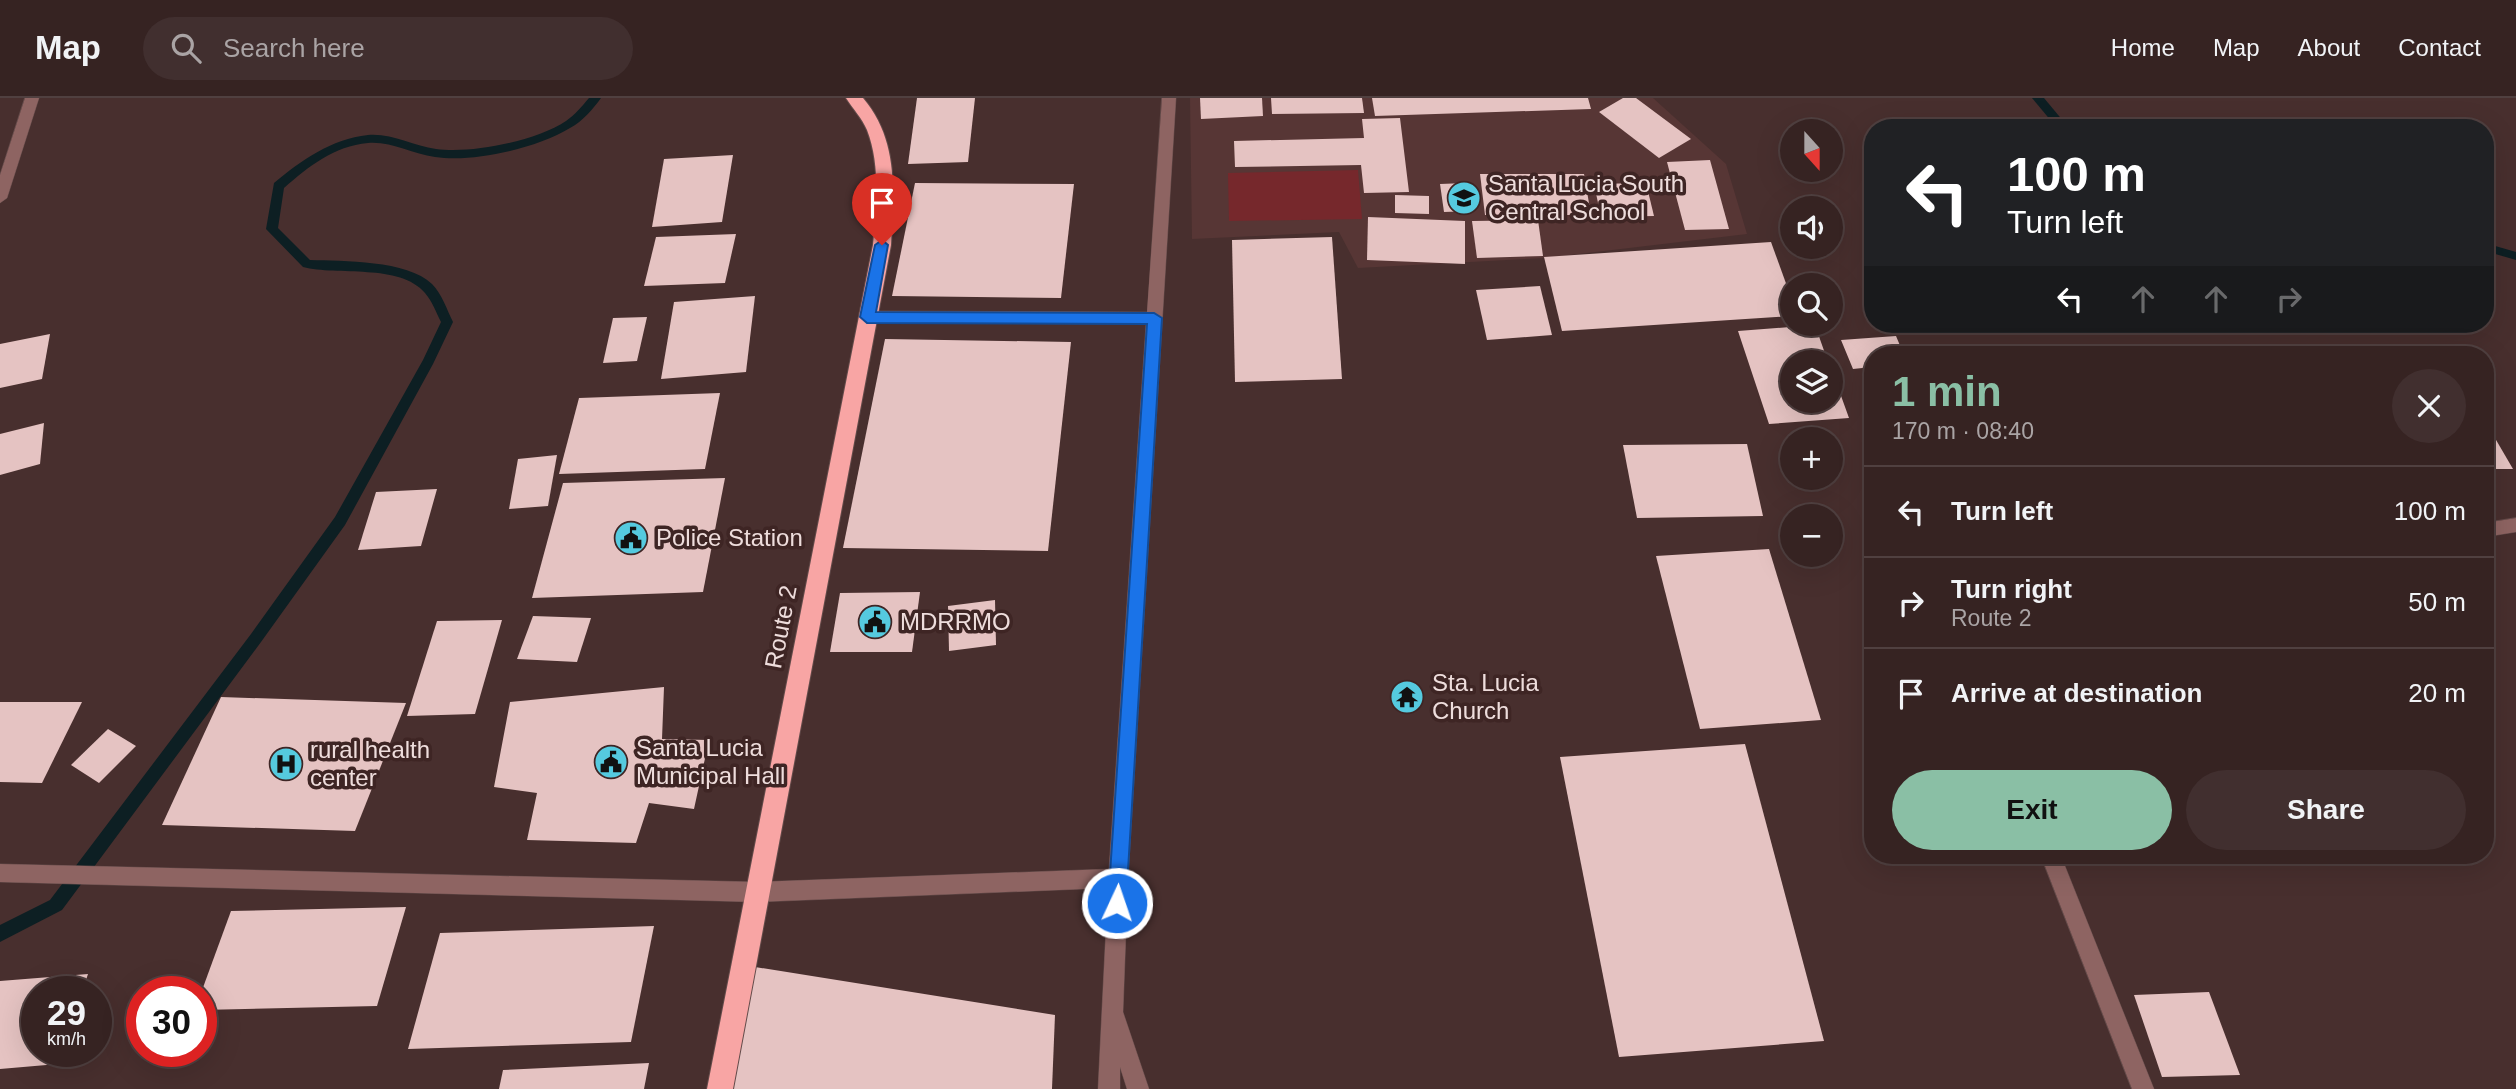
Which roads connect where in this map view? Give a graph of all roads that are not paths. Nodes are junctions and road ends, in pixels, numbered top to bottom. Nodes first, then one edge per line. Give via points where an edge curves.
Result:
1 (32, 98) edge
2 (854, 98) edge
3 (1169, 98) edge
4 (0, 198) edge
5 (867, 317) junction
6 (1154, 318) junction
7 (2516, 526) edge
8 (2494, 529) edge
9 (2054, 864) edge
10 (0, 873) edge
11 (1118, 878) junction
12 (757, 892) junction
13 (1111, 1004) junction
14 (720, 1089) edge
15 (1109, 1089) edge
16 (1138, 1089) edge
17 (2143, 1089) edge

1 - 4 street
2 - 5 highway, Route 2 via 872,127 886,171 882,245
3 - 6 street
5 - 6 street
5 - 12 highway, Route 2
6 - 11 street
7 - 8 street
9 - 17 street
10 - 12 street
11 - 12 street
11 - 13 street
12 - 14 highway, Route 2
13 - 15 street
13 - 16 street

